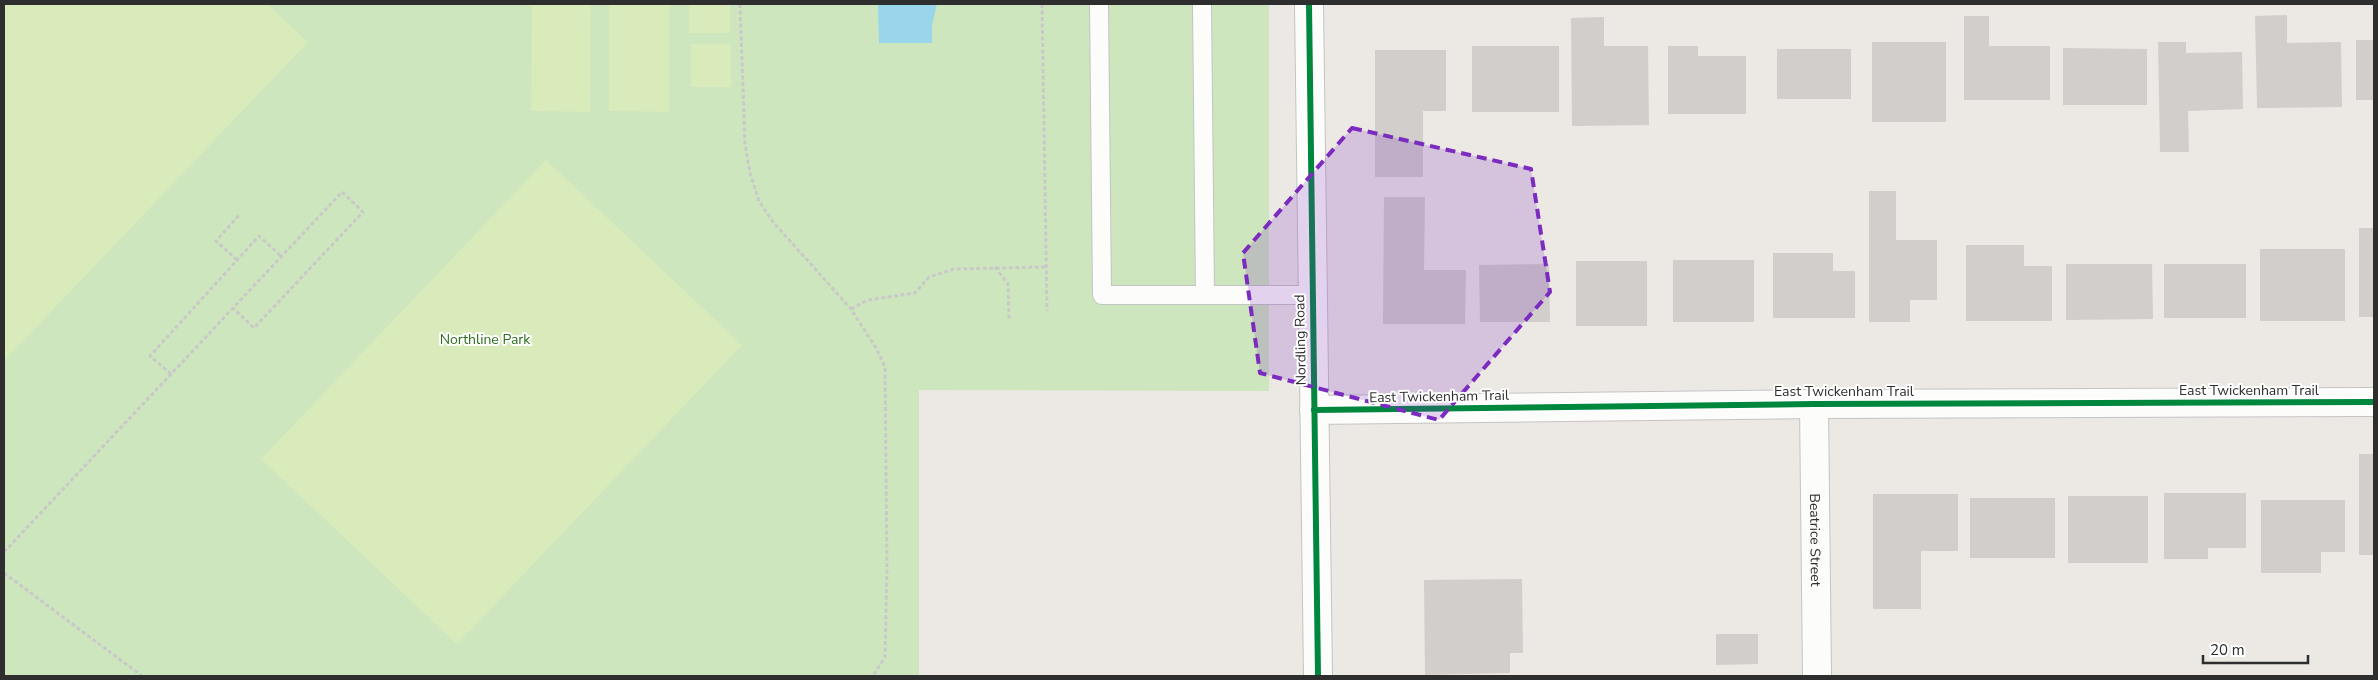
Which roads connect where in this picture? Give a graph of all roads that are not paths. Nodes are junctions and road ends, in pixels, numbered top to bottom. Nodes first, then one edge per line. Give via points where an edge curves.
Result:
1 (1099, 4) edge
2 (1202, 4) edge
3 (1309, 4) edge
4 (1205, 296) junction
5 (1312, 296) junction
6 (2374, 402) edge
7 (1814, 404) junction
8 (1314, 410) junction
9 (1318, 676) edge
10 (1817, 676) edge

1 - 4 lane via 1102,296
2 - 4 lane
3 - 5 street, Nordling Road
4 - 5 lane
5 - 8 street, Nordling Road
6 - 7 street, East Twickenham Trail
7 - 8 street, East Twickenham Trail
7 - 10 street, Beatrice Street
8 - 9 street, Nordling Road

